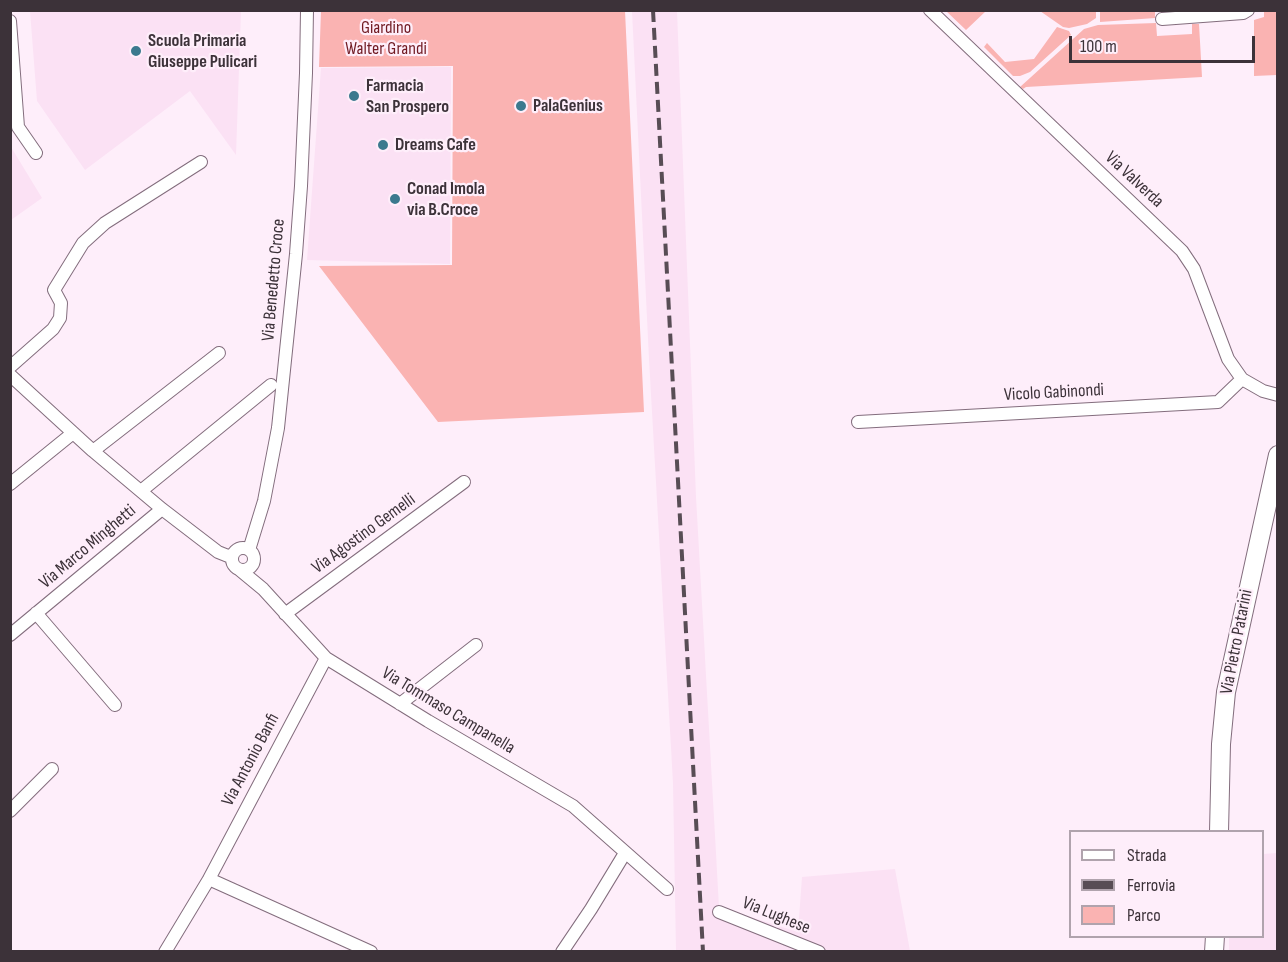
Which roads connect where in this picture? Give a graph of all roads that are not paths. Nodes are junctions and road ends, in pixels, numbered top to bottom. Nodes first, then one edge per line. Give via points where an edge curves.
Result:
1 (307, 10) edge
2 (930, 10) edge
3 (1248, 10) edge
4 (1162, 19) dead end
5 (10, 21) edge
6 (36, 153) dead end
7 (201, 162) dead end
8 (219, 353) dead end
9 (10, 367) edge
10 (10, 375) edge
11 (1242, 379) junction
12 (271, 384) dead end
13 (1278, 395) edge
14 (858, 422) dead end
15 (73, 433) junction
16 (93, 451) junction
17 (1278, 455) edge
18 (464, 482) dead end
19 (10, 484) edge
20 (141, 491) junction
21 (162, 509) junction
22 (249, 550) junction
23 (232, 555) junction
24 (246, 567) junction
25 (36, 614) junction
26 (285, 614) junction
27 (12, 630) edge
28 (476, 645) dead end
29 (326, 658) junction
30 (400, 704) junction
31 (115, 705) dead end
32 (52, 769) dead end
33 (10, 811) edge
34 (1219, 830) edge
35 (625, 853) junction
36 (209, 879) junction
37 (667, 889) dead end
38 (719, 912) dead end
39 (165, 951) edge
40 (372, 951) edge
41 (562, 951) edge
42 (819, 951) edge

1 - 22 street, Via Benedetto Croce via 299,220 278,428 264,501
2 - 11 street, Via Valverda via 1182,251 1194,269 1228,359
3 - 4 street
5 - 6 street via 18,127
7 - 9 street via 105,224 83,243 54,290 61,303 60,318
8 - 16 street
10 - 15 street
11 - 13 street
11 - 14 street, Vicolo Gabinondi via 1218,402
12 - 20 street
15 - 16 street
15 - 19 street
16 - 20 street
17 - 34 main road, Via Pietro Patarini via 1226,692
18 - 26 street, Via Agostino Gemelli
20 - 21 street
21 - 23 street via 218,552
21 - 25 street, Via Marco Minghetti
22 - 23 street via 239,548
22 - 24 street via 253,555
23 - 24 street, Via Tommaso Campanella via 234,566
24 - 26 street, Via Tommaso Campanella
25 - 27 street, Via Marco Minghetti
25 - 31 street, Via Marco Minghetti
26 - 29 street, Via Tommaso Campanella
28 - 30 street
29 - 30 street, Via Tommaso Campanella
29 - 36 street, Via Antonio Banfi
30 - 35 street, Via Tommaso Campanella via 573,806
32 - 33 street
35 - 37 street, Via Tommaso Campanella
35 - 41 street
36 - 39 street, Via Antonio Banfi
36 - 40 street
38 - 42 street, Via Lughese

